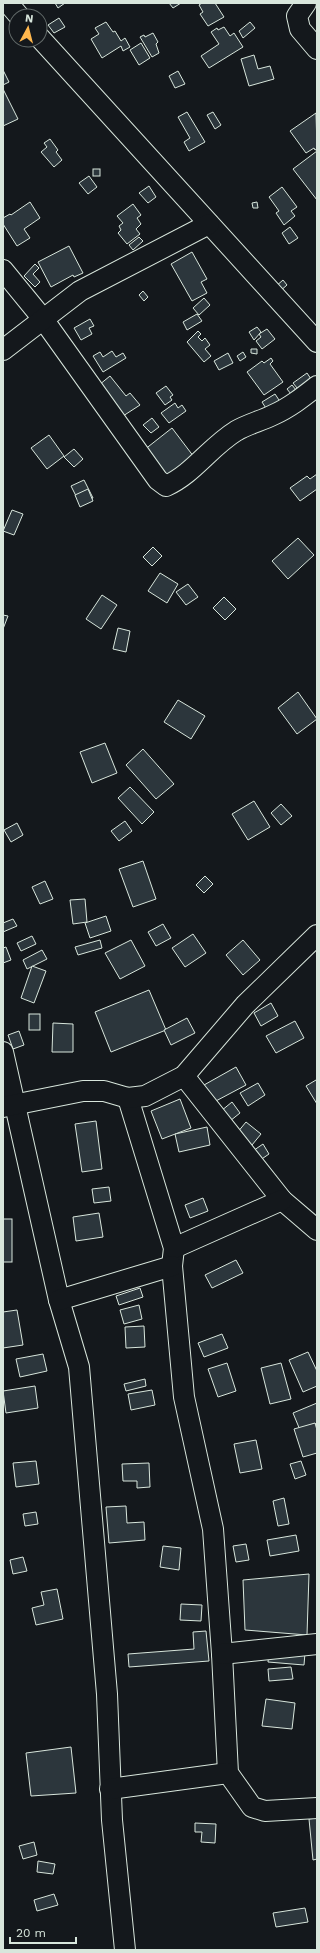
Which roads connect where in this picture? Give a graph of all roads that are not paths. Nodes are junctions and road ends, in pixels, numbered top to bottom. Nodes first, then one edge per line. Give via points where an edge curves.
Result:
1 (306, 3) edge
2 (48, 47) edge
3 (317, 49) edge
4 (209, 224) junction
5 (3, 270) edge
6 (43, 319) junction
7 (317, 342) edge
8 (3, 350) edge
9 (317, 386) edge
10 (317, 935) edge
11 (3, 1052) edge
12 (184, 1076) junction
13 (128, 1098) junction
14 (8, 1106) edge
15 (282, 1200) junction
16 (317, 1230) edge
17 (173, 1257) junction
18 (59, 1300) junction
19 (317, 1644) edge
20 (222, 1654) junction
21 (228, 1773) junction
22 (110, 1790) junction
23 (317, 1808) edge
24 (125, 1950) edge

1 - 3 street via 297,16 300,29
2 - 4 street
4 - 6 street via 80,291
4 - 7 street
5 - 6 street
6 - 8 street
6 - 9 street via 158,480 166,486 179,480 214,446 237,430 275,415
10 - 12 street via 245,1005
11 - 14 street
12 - 13 street via 144,1096
12 - 15 street
13 - 14 street via 104,1091 83,1091
13 - 17 street
14 - 18 street
15 - 16 street
15 - 17 street
17 - 18 street
17 - 20 street via 184,1397 213,1529
18 - 22 street via 79,1367 107,1694
19 - 20 street
20 - 21 street
21 - 22 street
21 - 23 street via 252,1807 265,1812
22 - 24 street

